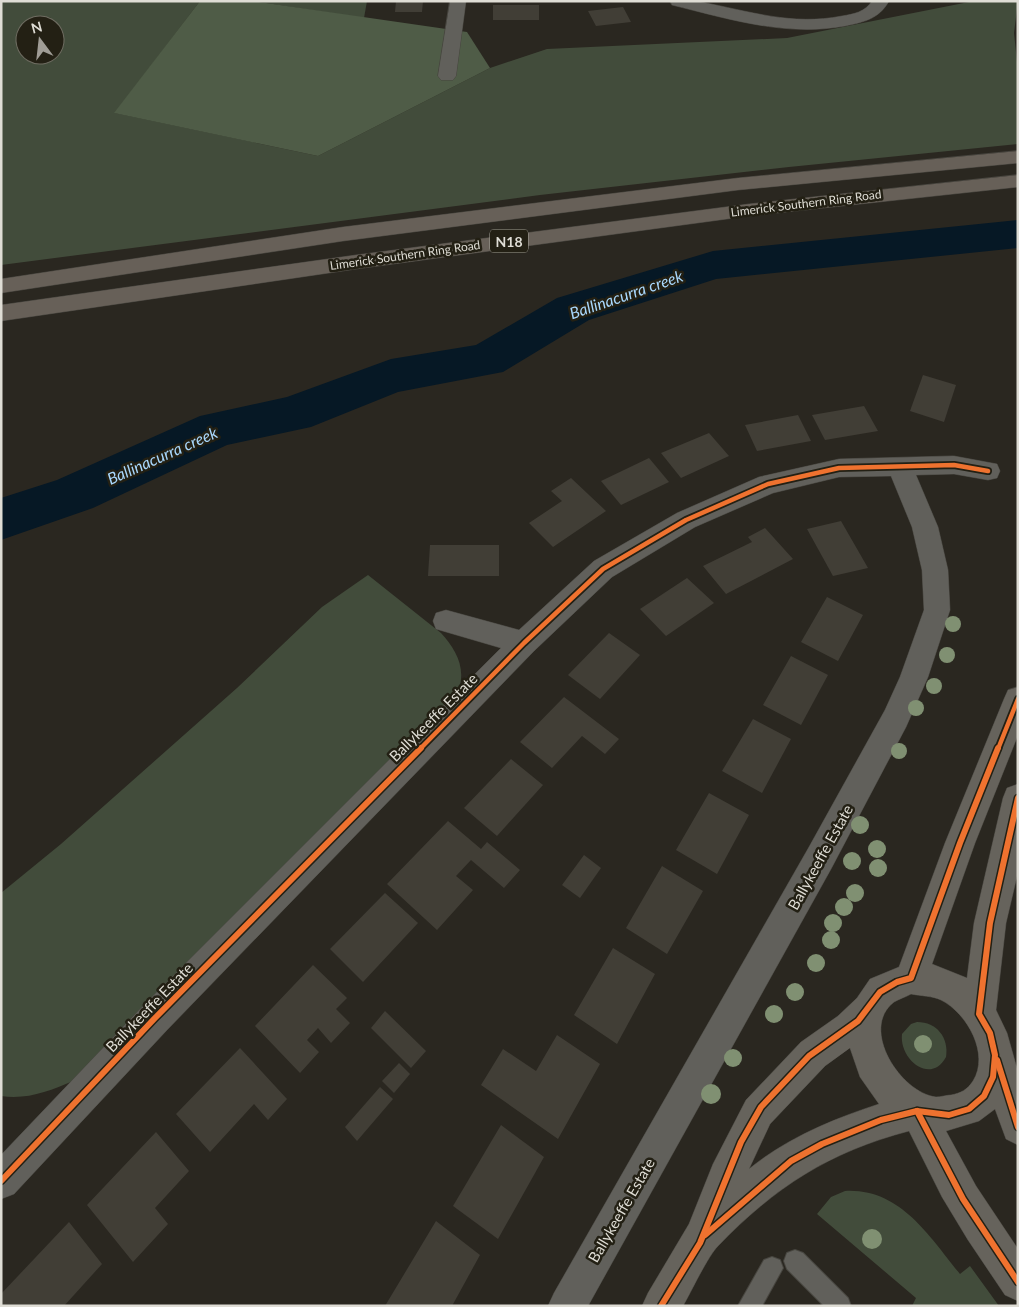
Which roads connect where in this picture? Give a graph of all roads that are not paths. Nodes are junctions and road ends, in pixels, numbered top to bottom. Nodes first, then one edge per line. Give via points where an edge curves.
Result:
1 (458, 1) edge
2 (678, 1) edge
3 (881, 1) edge
4 (447, 76) dead end
5 (1018, 157) edge
6 (1018, 181) edge
7 (1, 286) edge
8 (1, 313) edge
9 (900, 467) junction
10 (988, 471) dead end
11 (446, 621) dead end
12 (524, 643) junction
13 (1018, 698) edge
14 (1018, 798) edge
15 (911, 978) junction
16 (868, 1010) junction
17 (980, 1014) junction
18 (995, 1055) junction
19 (917, 1111) junction
20 (1018, 1127) edge
21 (1, 1181) edge
22 (703, 1236) junction
23 (795, 1261) dead end
24 (772, 1268) dead end
25 (1018, 1282) edge
26 (567, 1306) edge
27 (661, 1306) edge
28 (749, 1306) edge
29 (840, 1306) edge

1 - 4 street
2 - 3 street via 797,26 818,26 864,17 877,10
5 - 7 highway, Limerick Southern Ring Road / N18 via 698,189 343,234
6 - 8 highway, Limerick Southern Ring Road / N18 via 730,212
9 - 10 street, Ballykeeffe Estate via 954,465
9 - 12 street, Ballykeeffe Estate via 839,468 768,484 686,520 603,569
9 - 26 street, Ballykeeffe Estate via 925,526 935,570 937,610 914,677 896,718 820,858
11 - 12 street
12 - 21 street, Ballykeeffe Estate via 155,1018
13 - 15 main road via 960,842
14 - 17 main road via 990,923
15 - 16 main road via 883,988 870,1002
15 - 17 main road via 942,982 958,992
16 - 19 main road via 863,1022 872,1066 883,1086
16 - 22 main road via 850,1028 813,1054 758,1112 726,1177
17 - 18 main road via 990,1033
18 - 19 main road via 993,1077 984,1096 968,1109 949,1115
18 - 20 main road
19 - 22 main road via 881,1120 791,1160
19 - 25 main road via 947,1170
22 - 27 main road
23 - 29 lane
24 - 28 lane

